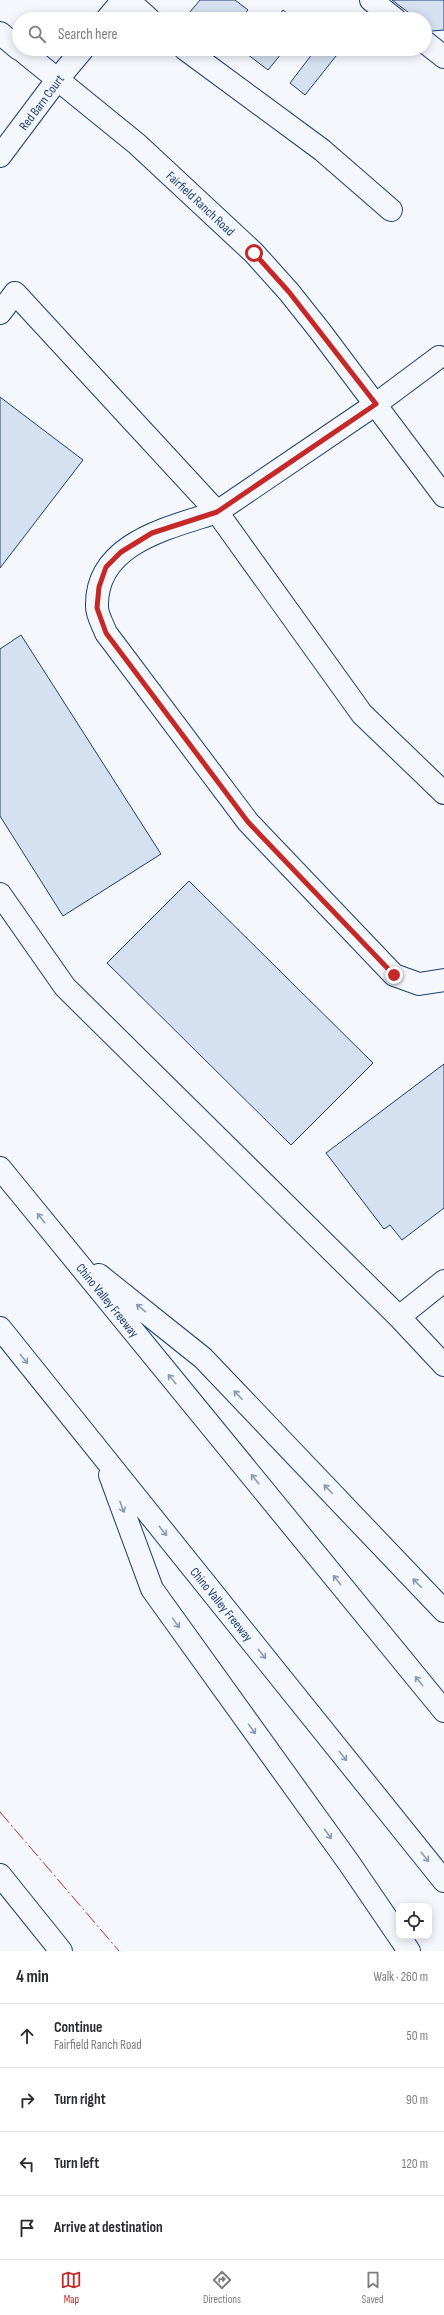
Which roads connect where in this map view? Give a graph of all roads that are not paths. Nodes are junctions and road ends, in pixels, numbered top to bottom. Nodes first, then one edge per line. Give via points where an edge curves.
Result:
1 (123, 0) edge
2 (128, 0) edge
3 (371, 0) edge
4 (113, 12) edge
5 (141, 12) edge
6 (386, 12) edge
7 (0, 33) edge
8 (12, 43) edge
9 (432, 48) edge
10 (28, 56) edge
11 (77, 56) edge
12 (194, 56) edge
13 (444, 57) edge
14 (57, 80) junction
15 (0, 156) edge
16 (391, 210) dead end
17 (0, 313) edge
18 (439, 357) dead end
19 (376, 404) junction
20 (444, 496) edge
21 (217, 512) junction
22 (444, 793) edge
23 (0, 894) edge
24 (444, 980) edge
25 (0, 1168) edge
26 (65, 1248) junction
27 (444, 1281) edge
28 (398, 1317) junction
29 (0, 1328) edge
30 (444, 1365) edge
31 (103, 1457) junction
32 (444, 1611) edge
33 (444, 1711) edge
34 (0, 1875) edge
35 (444, 1881) edge
36 (61, 1951) edge
37 (409, 1951) edge

1 - 4 main road
2 - 5 main road
3 - 6 main road
7 - 8 main road, Fairfield Ranch Road
9 - 13 main road
10 - 14 main road, Fairfield Ranch Road
11 - 14 main road, Red Barn Court
12 - 16 main road via 322,150
14 - 15 main road, Red Barn Court
14 - 19 main road, Fairfield Ranch Road via 137,144 254,253 289,292
17 - 21 main road via 16,293
18 - 19 main road
19 - 20 main road, Fairfield Ranch Road
19 - 21 main road
21 - 22 main road via 362,714
21 - 24 main road via 152,533 121,552 106,567 99,587 97,608 106,633 248,822 394,975 418,984
23 - 28 main road via 65,987
26 -> 25 main road, Chino Valley Freeway
32 -> 26 main road via 203,1358
33 -> 26 main road, Chino Valley Freeway
27 - 28 main road
28 - 30 main road
29 -> 31 main road, Chino Valley Freeway
31 -> 35 main road, Chino Valley Freeway
31 -> 37 main road via 152,1589 349,1863
34 - 36 main road

